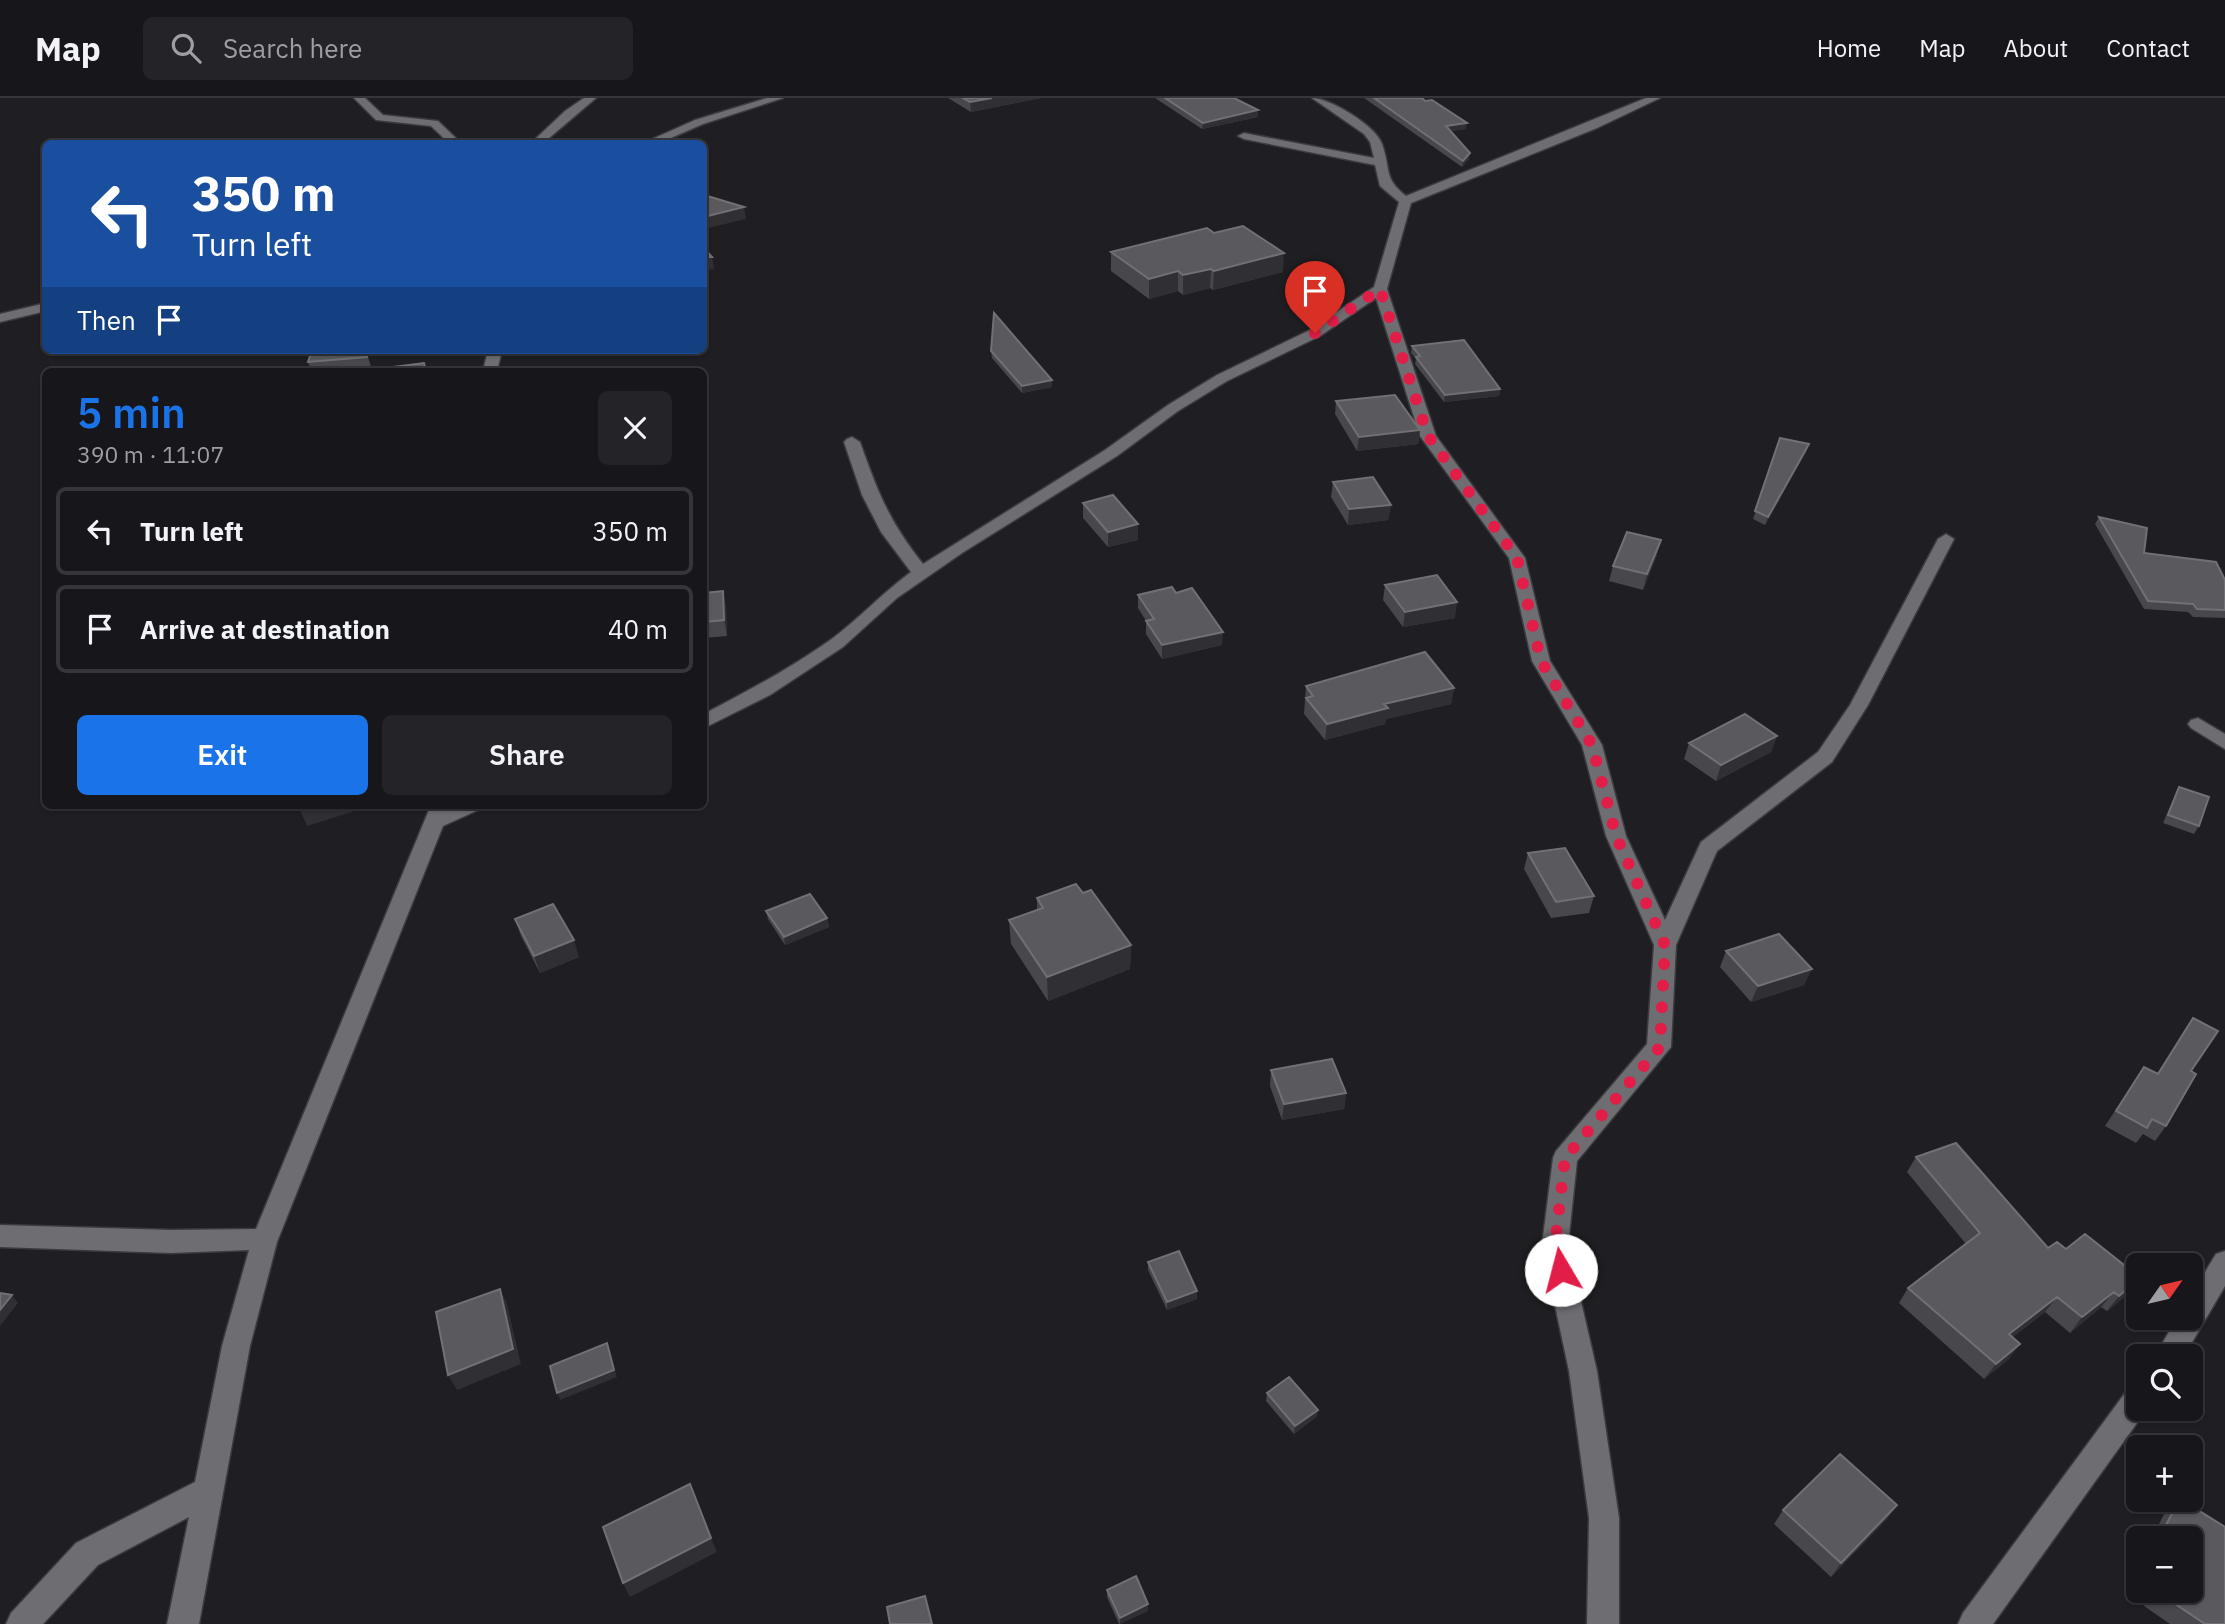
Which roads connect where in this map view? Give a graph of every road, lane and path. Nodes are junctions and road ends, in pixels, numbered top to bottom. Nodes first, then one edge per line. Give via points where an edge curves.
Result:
1 (359, 98) edge
2 (591, 98) edge
3 (778, 98) edge
4 (1317, 98) edge
5 (1655, 98) edge
6 (1244, 136) dead end
7 (453, 140) edge
8 (540, 140) edge
9 (656, 140) edge
10 (1381, 163) junction
11 (1405, 201) junction
12 (1380, 289) junction
13 (42, 308) edge
14 (0, 317) edge
15 (852, 442) dead end
16 (1946, 540) dead end
17 (921, 573) junction
18 (707, 720) edge
19 (2198, 724) dead end
20 (2225, 743) edge
21 (438, 813) edge
22 (1665, 945) junction
23 (0, 1236) edge
24 (264, 1241) junction
25 (2225, 1262) edge
26 (2176, 1344) edge
27 (2126, 1415) edge
28 (206, 1492) junction
29 (22, 1624) edge
30 (183, 1624) edge
31 (1603, 1624) edge
32 (1975, 1624) edge

1 - 7 street via 380,118 434,122
2 - 8 street
3 - 9 street
4 - 10 street via 1368,132 1376,142
5 - 11 street
6 - 10 street
10 - 11 street via 1386,186
11 - 12 street
12 - 17 street via 1315,333 1222,378 1173,408 1111,453
12 - 22 street via 1428,436 1517,558 1541,661 1592,745 1616,836
13 - 14 street
15 - 17 street via 870,495 889,532
16 - 22 street via 1859,705 1825,757 1708,847
17 - 18 street via 837,643
19 - 20 street
21 - 24 street
22 - 31 street via 1660,1047 1565,1158 1555,1245 1583,1371 1604,1518
23 - 24 street
24 - 28 street via 236,1346
25 - 26 street
27 - 32 street
28 - 29 street via 87,1554
28 - 30 street

